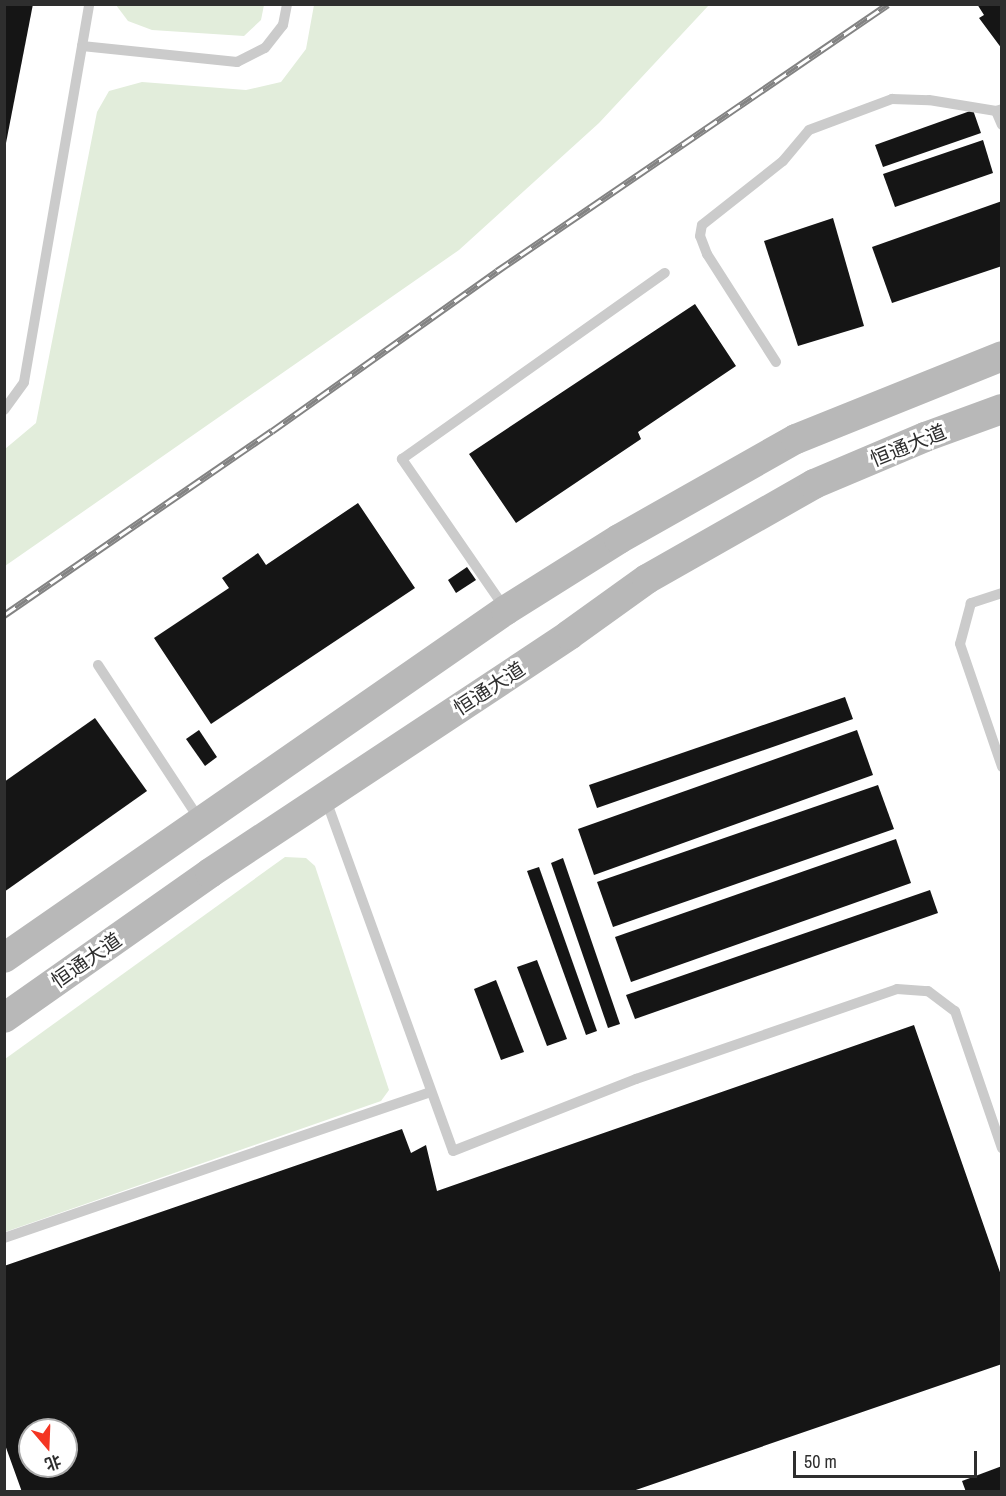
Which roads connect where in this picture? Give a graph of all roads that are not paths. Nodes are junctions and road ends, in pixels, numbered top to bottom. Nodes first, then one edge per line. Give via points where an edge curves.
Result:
1 (89, 4) edge
2 (287, 4) edge
3 (82, 46) junction
4 (999, 110) edge
5 (1002, 125) edge
6 (665, 273) dead end
7 (1002, 356) edge
8 (776, 362) dead end
9 (1002, 409) edge
10 (4, 410) edge
11 (1002, 593) edge
12 (506, 610) junction
13 (98, 665) dead end
14 (1002, 767) edge
15 (325, 797) junction
16 (200, 820) junction
17 (4, 958) edge
18 (4, 1018) edge
19 (432, 1092) junction
20 (1002, 1148) edge
21 (4, 1238) edge

1 - 3 lane
2 - 3 lane via 283,25 266,48 237,62
3 - 10 lane via 24,382
4 - 5 lane
4 - 8 lane via 892,99 809,130 783,161 702,225 700,236 706,254
6 - 12 lane via 402,459
7 - 12 main road via 796,439 619,539
9 - 15 main road, 恒通大道 via 925,436 814,484 732,529 647,579 560,642
11 - 14 lane via 971,603 960,644
12 - 16 main road
13 - 16 lane
15 - 18 main road, 恒通大道
15 - 19 lane
16 - 17 main road
19 - 20 lane via 453,1151 636,1079 897,989 928,991 955,1011
19 - 21 lane

